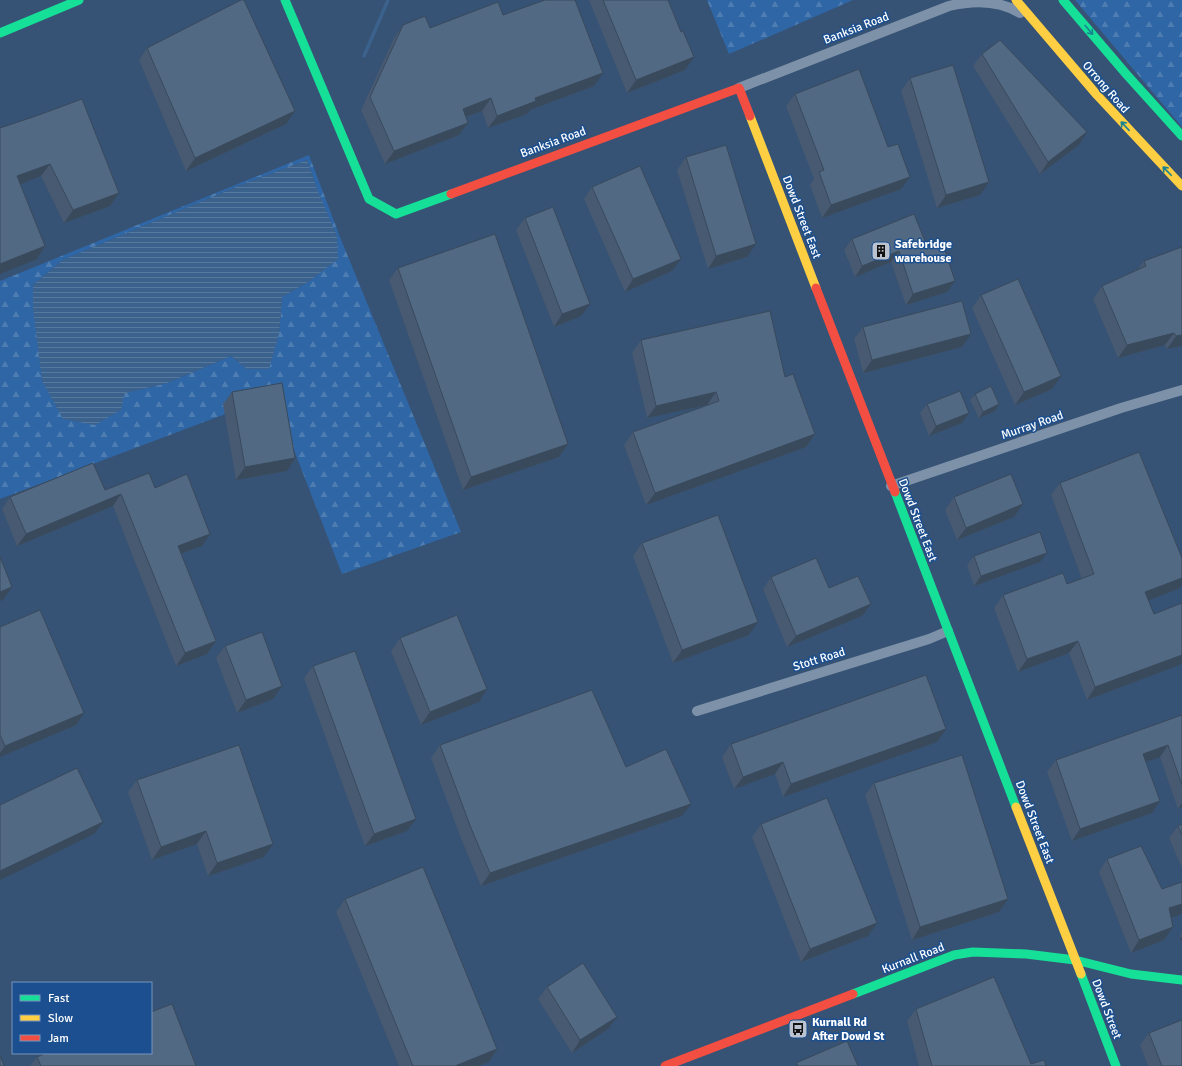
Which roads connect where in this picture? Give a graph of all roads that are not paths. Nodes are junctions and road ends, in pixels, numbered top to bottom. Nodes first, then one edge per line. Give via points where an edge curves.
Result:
1 (79, 0) edge
2 (285, 0) edge
3 (961, 0) edge
4 (1016, 0) edge
5 (1063, 0) edge
6 (949, 6) junction
7 (1041, 32) junction
8 (0, 33) edge
9 (739, 88) junction
10 (1182, 136) edge
11 (1182, 186) edge
12 (1182, 390) edge
13 (892, 486) junction
14 (948, 631) junction
15 (697, 711) dead end
16 (1075, 960) junction
17 (1182, 980) edge
18 (672, 1065) edge
19 (1116, 1066) edge

1 - 8 main road
2 - 9 main road, Banksia Road via 369,199 396,214
3 - 6 street, Banksia Road
4 - 7 main road, Orrong Road
5 -> 10 main road, Orrong Road
6 - 7 street, Banksia Road via 969,1 1001,2 1014,8
6 - 9 street, Banksia Road
11 -> 7 main road, Orrong Road via 1122,124
9 - 13 main road, Dowd Street East
12 - 13 street, Murray Road via 1121,408
13 - 14 main road, Dowd Street East
14 - 15 street, Stott Road
14 - 16 main road, Dowd Street East
16 - 17 main road, Kurnall Road via 1130,974
16 - 18 main road, Kurnall Road via 1026,954 973,952 954,955
16 - 19 main road, Dowd Street

